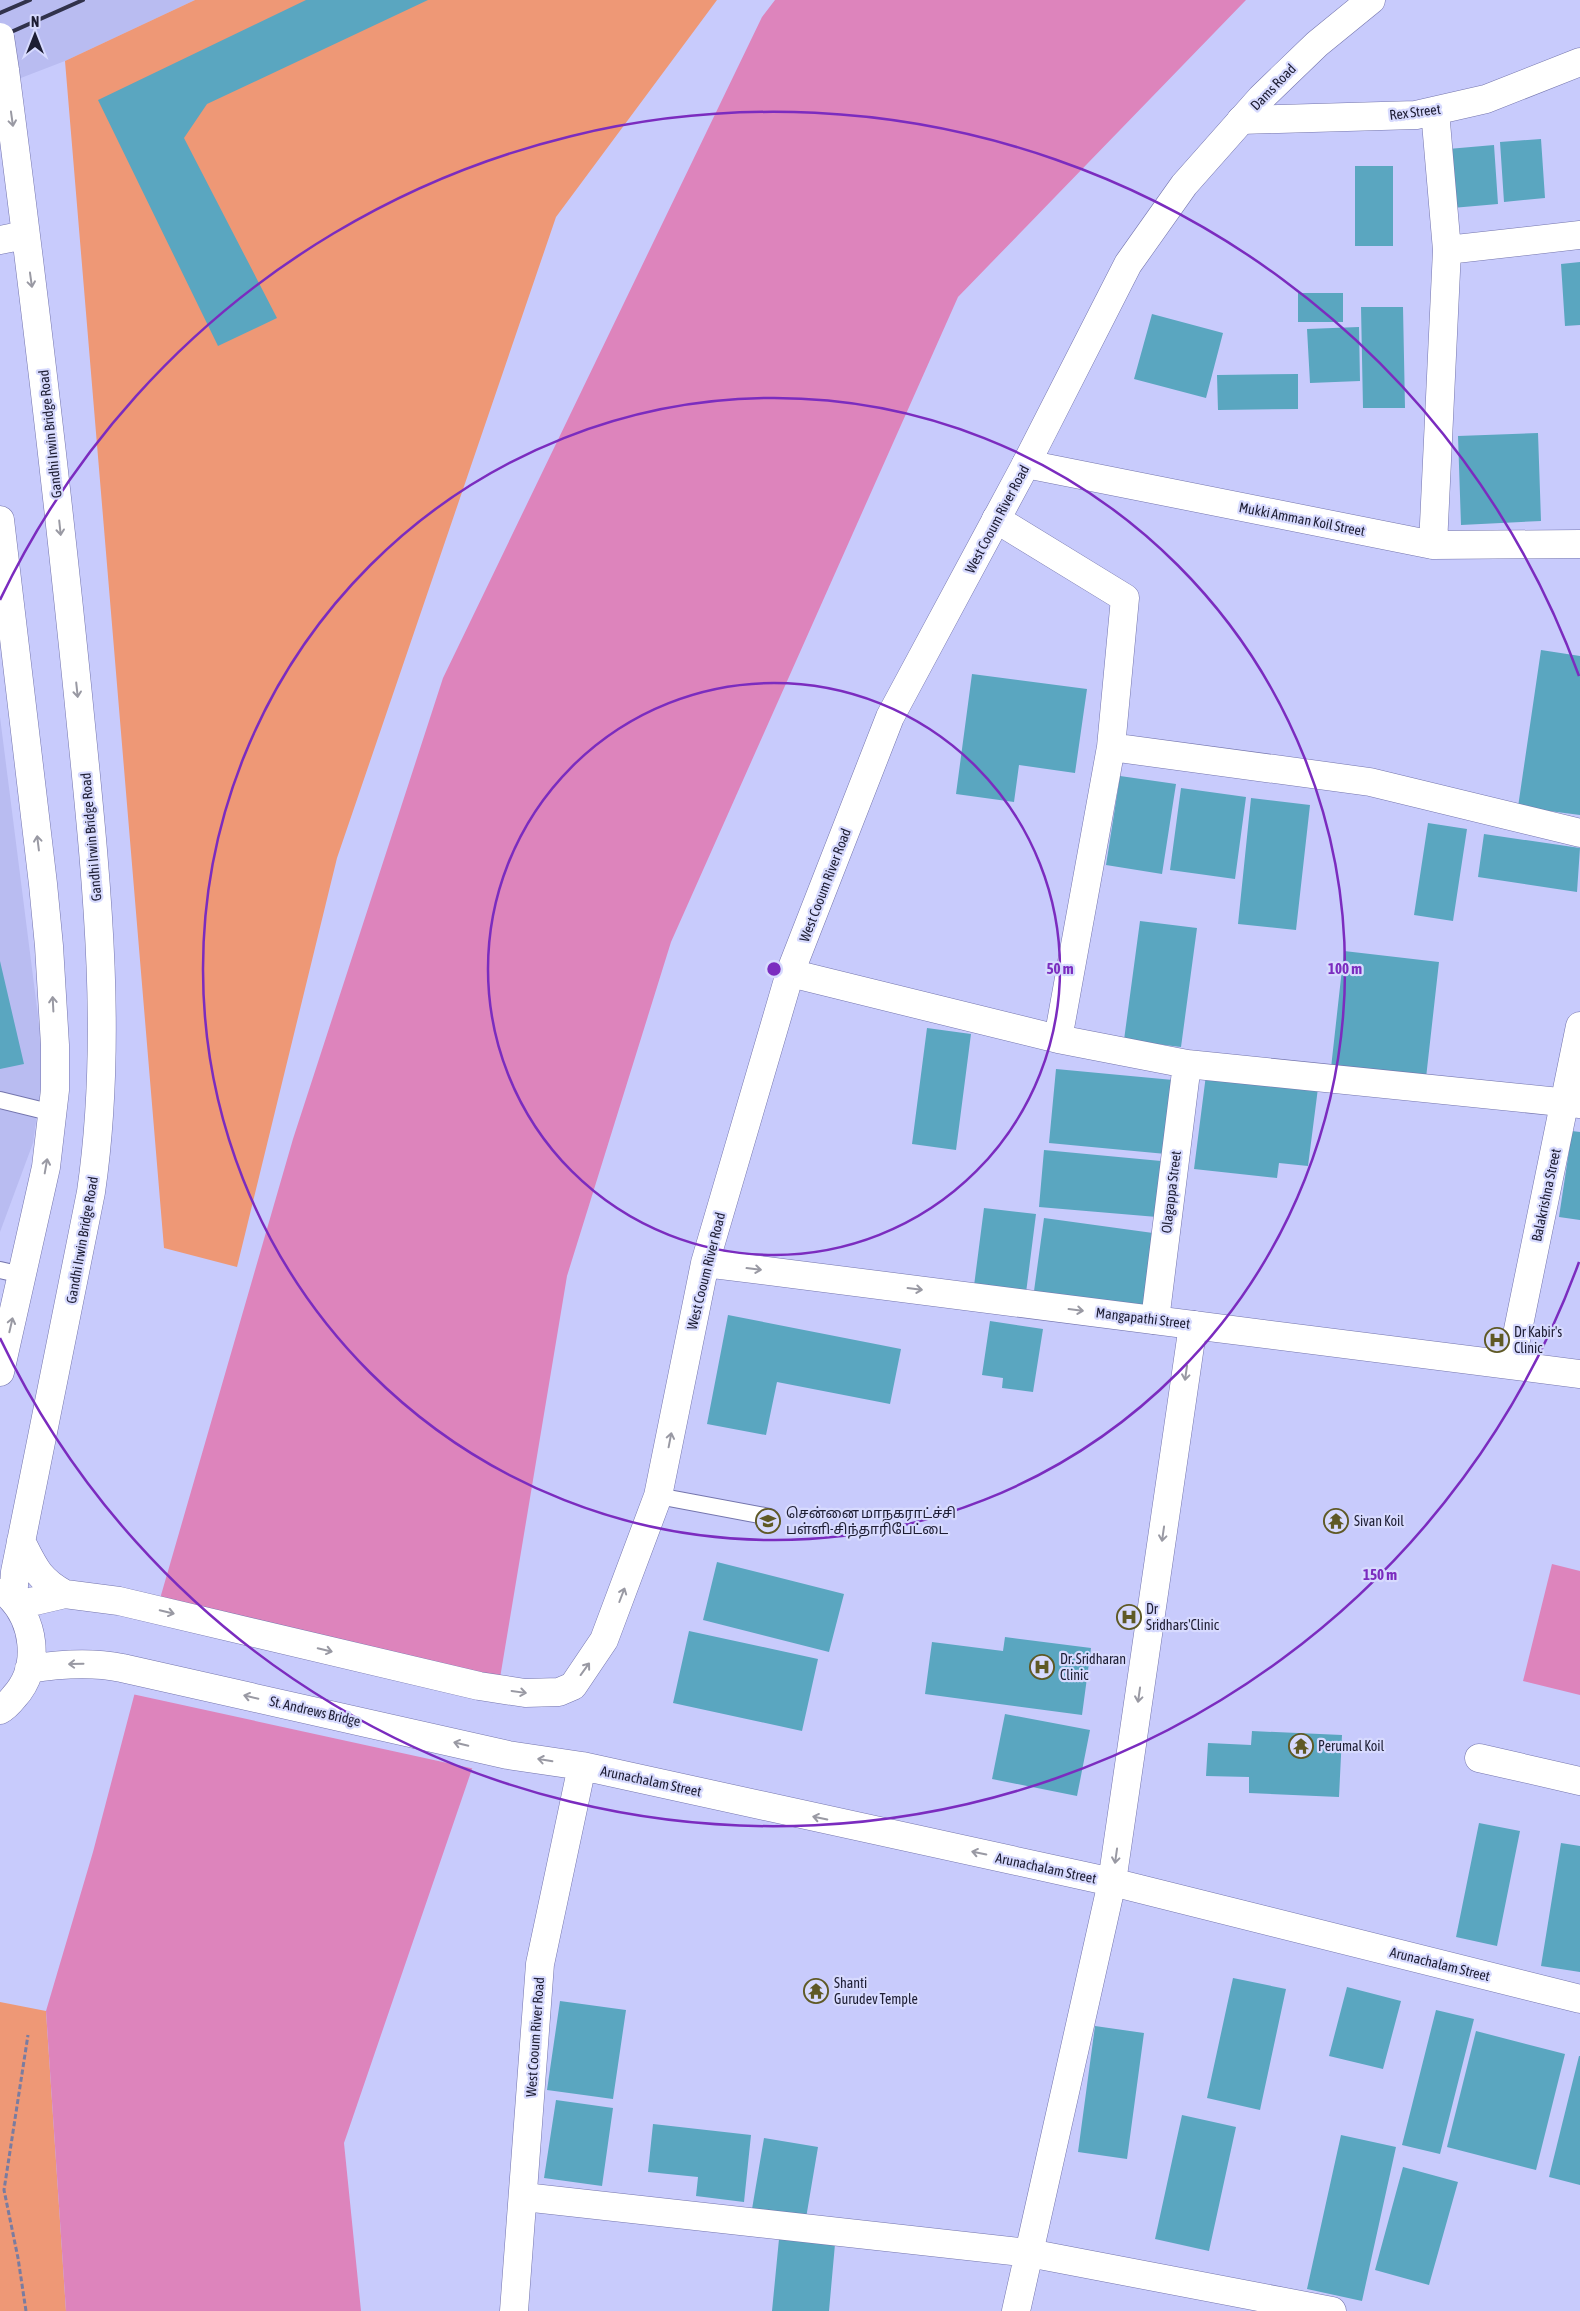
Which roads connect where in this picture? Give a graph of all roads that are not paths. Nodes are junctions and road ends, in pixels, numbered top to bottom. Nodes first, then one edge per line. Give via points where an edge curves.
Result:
1 (1371, 0) edge
2 (0, 37) edge
3 (1580, 62) edge
4 (1435, 111) junction
5 (1242, 120) junction
6 (1184, 185) joint
7 (11, 201) edge
8 (1580, 235) edge
9 (13, 238) edge
10 (1447, 250) junction
11 (1026, 464) junction
12 (996, 519) junction
13 (0, 520) edge
14 (1580, 544) edge
15 (1433, 545) junction
16 (1111, 747) junction
17 (1580, 833) edge
18 (790, 973) junction
19 (1580, 1026) edge
20 (1058, 1039) junction
21 (1187, 1064) junction
22 (0, 1100) edge
23 (1573, 1103) edge
24 (53, 1113) junction
25 (706, 1263) junction
26 (11, 1272) edge
27 (1155, 1320) junction
28 (1193, 1325) junction
29 (1511, 1364) junction
30 (0, 1372) edge
31 (1580, 1374) edge
32 (658, 1496) junction
33 (770, 1517) dead end
34 (22, 1541) junction
35 (65, 1594) junction
36 (10, 1598) edge
37 (30, 1669) junction
38 (1, 1713) edge
39 (508, 1755) joint
40 (1479, 1758) dead end
41 (582, 1766) junction
42 (1580, 1781) edge
43 (1112, 1882) junction
44 (1580, 1999) edge
45 (524, 2197) junction
46 (1029, 2253) junction
47 (514, 2311) edge
48 (1016, 2311) edge
49 (1332, 2311) edge

1 - 5 street, Dams Road via 1303,56
2 -> 7 street, Gandhi Irwin Bridge Road, bridge via 5,70
3 - 4 street, Rex Street via 1486,99
4 - 5 street, Rex Street via 1416,115
4 - 10 street
5 - 6 street, Dams Road
6 - 11 street, West Cooum River Road via 1128,264
7 - 9 street, Gandhi Irwin Bridge Road
8 - 10 street
9 -> 34 street, Gandhi Irwin Bridge Road via 41,354 96,896 102,1070 99,1140 92,1192
10 - 15 street
11 - 12 street, West Cooum River Road
11 - 15 street, Mukki Amman Koil Street
12 - 16 street via 1125,598
12 - 18 street, West Cooum River Road via 890,717
24 -> 13 street via 55,1045 49,946
14 - 15 street, Mukki Amman Koil Street
16 - 17 street via 1370,782
16 - 20 street
18 - 20 street
18 - 25 street, West Cooum River Road
19 - 23 street, Balakrishna Street
20 - 21 street
21 - 23 street
21 - 27 street, Olagappa Street
22 - 24 lane
23 - 29 street, Balakrishna Street
26 -> 24 street via 46,1168
25 -> 27 street, Mangapathi Street
32 -> 25 street, West Cooum River Road
30 -> 26 street
27 - 28 street, Mangapathi Street
28 - 29 street, Mangapathi Street
28 -> 43 street
29 - 31 street, Mangapathi Street
32 - 33 lane
35 -> 32 street, West Cooum River Road via 119,1601 479,1686 525,1693 559,1692 573,1686 604,1640
34 - 35 street via 38,1574
34 - 36 street, Gandhi Irwin Bridge Road
35 - 36 street
36 - 37 street via 26,1620 31,1636
37 - 38 street via 20,1691
39 -> 37 street, St. Andrews Bridge via 122,1668 82,1664
41 -> 39 street, Arunachalam Street
40 - 42 street
43 -> 41 street, Arunachalam Street
41 - 45 street, West Cooum River Road via 540,1964
43 - 44 street, Arunachalam Street
43 - 46 street
45 - 46 street
45 - 47 street, West Cooum River Road
46 - 48 street
46 - 49 street

